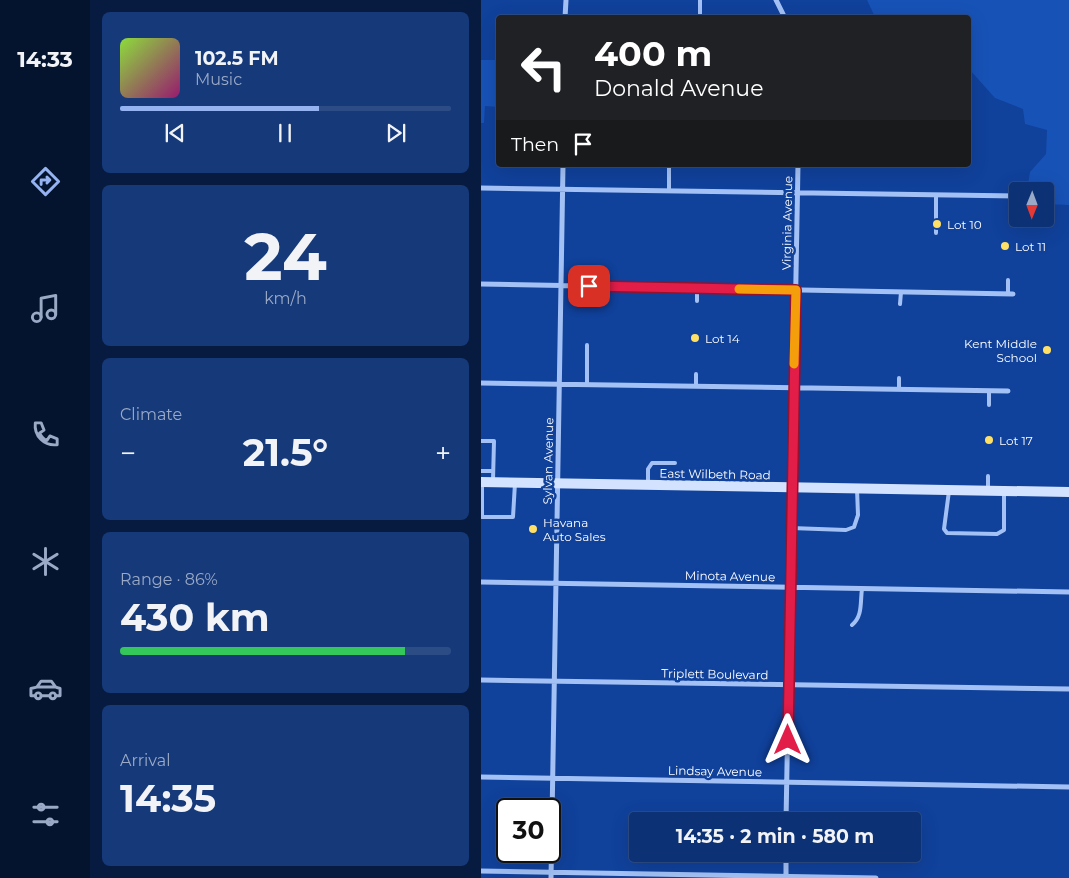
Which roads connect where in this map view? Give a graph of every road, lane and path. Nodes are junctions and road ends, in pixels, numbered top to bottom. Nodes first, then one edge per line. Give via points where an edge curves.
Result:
1 (565, 0) edge
2 (701, 0) edge
3 (776, 0) edge
4 (565, 15) edge
5 (700, 15) edge
6 (784, 15) edge
7 (563, 167) edge
8 (669, 167) edge
9 (798, 167) edge
10 (481, 188) edge
11 (562, 189) junction
12 (669, 190) junction
13 (798, 193) junction
14 (936, 195) junction
15 (1009, 196) edge
16 (936, 233) dead end
17 (1008, 280) dead end
18 (481, 284) edge
19 (560, 285) junction
20 (697, 288) junction
21 (796, 290) junction
22 (901, 292) junction
23 (1011, 294) joint
24 (697, 301) dead end
25 (900, 304) dead end
26 (587, 345) dead end
27 (696, 374) dead end
28 (899, 378) dead end
29 (481, 383) edge
30 (559, 384) junction
31 (587, 385) junction
32 (696, 386) junction
33 (794, 388) junction
34 (899, 389) junction
35 (989, 391) junction
36 (1008, 391) dead end
37 (989, 405) dead end
38 (481, 441) edge
39 (675, 463) dead end
40 (481, 471) edge
41 (493, 471) junction
42 (988, 476) dead end
43 (485, 482) edge
44 (515, 483) junction
45 (557, 484) junction
46 (648, 485) junction
47 (792, 488) junction
48 (857, 489) junction
49 (949, 490) junction
50 (988, 491) junction
51 (1004, 491) junction
52 (1069, 492) edge
53 (791, 528) junction
54 (481, 582) edge
55 (556, 584) junction
56 (791, 587) junction
57 (862, 589) junction
58 (1069, 592) edge
59 (852, 624) dead end
60 (481, 680) edge
61 (554, 681) junction
62 (789, 685) junction
63 (1069, 689) edge
64 (481, 777) edge
65 (552, 779) junction
66 (787, 782) junction
67 (1069, 787) edge
68 (786, 812) edge
69 (786, 862) edge
70 (481, 871) edge
71 (551, 875) edge
72 (786, 877) edge
73 (876, 878) edge

1 - 4 street
2 - 5 lane
3 - 6 street
7 - 11 street, Sylvan Avenue
8 - 12 lane
9 - 13 street, Virginia Avenue
10 - 11 street
11 - 12 street
11 - 19 street, Sylvan Avenue
12 - 13 street
13 - 14 street
13 - 21 street, Virginia Avenue
14 - 15 street
14 - 16 lane
17 - 23 lane
18 - 19 street
19 - 20 street
19 - 30 street, Sylvan Avenue
20 - 21 street
20 - 24 lane
21 - 22 street
21 - 33 street, Virginia Avenue
22 - 23 street
22 - 25 lane
26 - 31 lane
27 - 32 lane
28 - 34 lane
29 - 30 street
30 - 31 street
30 - 45 street, Sylvan Avenue
31 - 32 street
32 - 33 street
33 - 34 street
33 - 47 street, Virginia Avenue
34 - 35 street
35 - 36 street
35 - 37 lane
38 - 41 lane via 494,442
39 - 46 lane via 653,463 648,469
40 - 41 lane
41 - 43 lane
42 - 50 lane
43 - 44 main road, East Wilbeth Road
43 - 44 lane via 482,517 513,517
44 - 45 main road, East Wilbeth Road
45 - 46 main road, East Wilbeth Road
45 - 55 street, Sylvan Avenue
46 - 47 main road, East Wilbeth Road
47 - 48 main road, East Wilbeth Road
47 - 53 street, Virginia Avenue
48 - 49 main road, East Wilbeth Road
48 - 53 lane via 858,515 854,527 846,530
49 - 50 main road, East Wilbeth Road
49 - 51 lane via 947,533 997,534 1004,530
50 - 51 main road, East Wilbeth Road
51 - 52 main road, East Wilbeth Road
53 - 56 street, Virginia Avenue
54 - 55 street, Minota Avenue
55 - 56 street, Minota Avenue
55 - 61 street, Sylvan Avenue
56 - 57 street, Minota Avenue
56 - 62 street, Virginia Avenue
57 - 58 street, Minota Avenue
57 - 59 lane via 860,615
60 - 61 street, Triplett Boulevard
61 - 62 street, Triplett Boulevard
61 - 65 street, Sylvan Avenue
62 - 63 street, Triplett Boulevard
62 - 66 street, Virginia Avenue
64 - 65 street, Lindsay Avenue
65 - 66 street, Lindsay Avenue
65 - 71 street, Sylvan Avenue
66 - 67 street, Lindsay Avenue
66 - 68 street, Virginia Avenue
69 - 72 street
70 - 71 street
71 - 72 street
72 - 73 street

